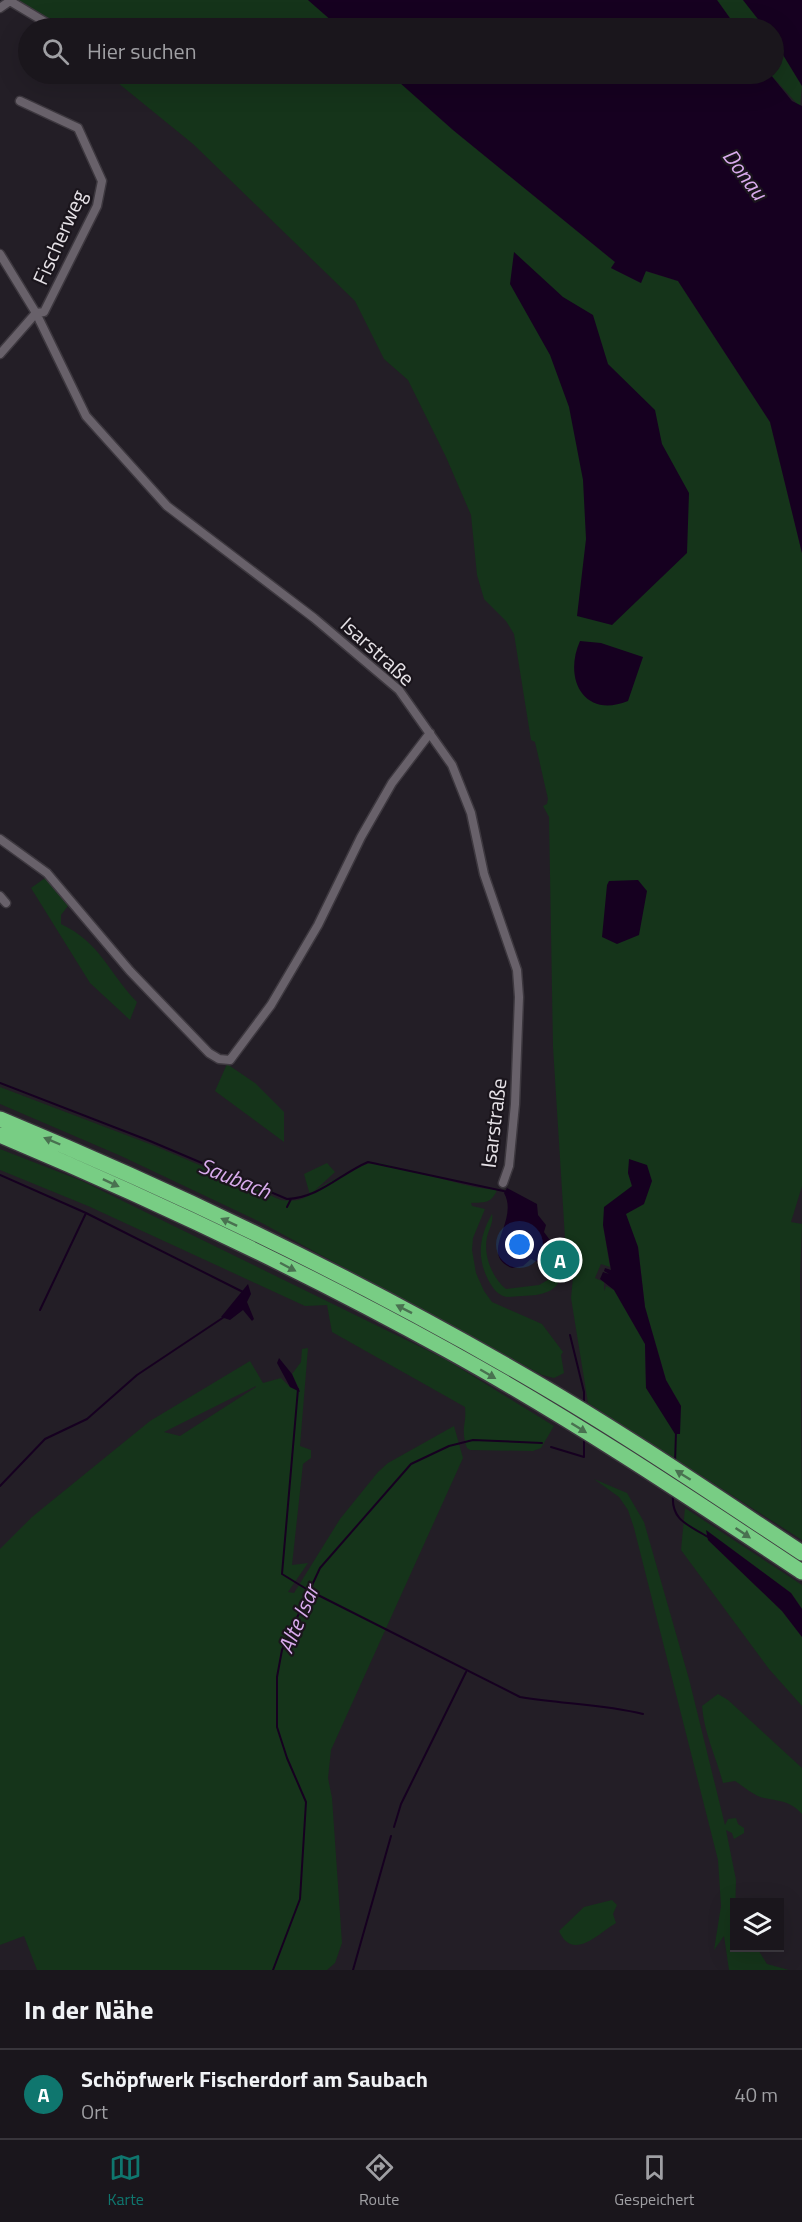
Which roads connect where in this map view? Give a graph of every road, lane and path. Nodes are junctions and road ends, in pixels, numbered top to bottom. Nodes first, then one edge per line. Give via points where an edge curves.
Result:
1 (10, 1) edge
2 (0, 8) edge
3 (38, 18) edge
4 (20, 101) dead end
5 (0, 254) edge
6 (36, 313) junction
7 (0, 354) edge
8 (430, 733) junction
9 (0, 839) edge
10 (0, 1119) edge
11 (0, 1135) edge
12 (503, 1183) dead end
13 (802, 1553) edge
14 (802, 1572) edge

1 - 2 street
1 - 3 street
4 - 6 street, Fischerweg via 78,129 102,181 97,206 61,283 44,312
5 - 6 street, Isarstraße
6 - 7 street
6 - 8 street, Isarstraße via 86,416 167,506 314,618 399,690
8 - 9 street via 393,783 361,837 318,925 272,1005 230,1060 209,1053 130,971 47,873
8 - 12 street, Isarstraße via 452,765 471,813 484,874 517,970 515,1104 509,1166
13 -> 10 highway via 537,1383 456,1336 275,1243 92,1157
11 -> 14 highway via 270,1257 447,1350 693,1499

